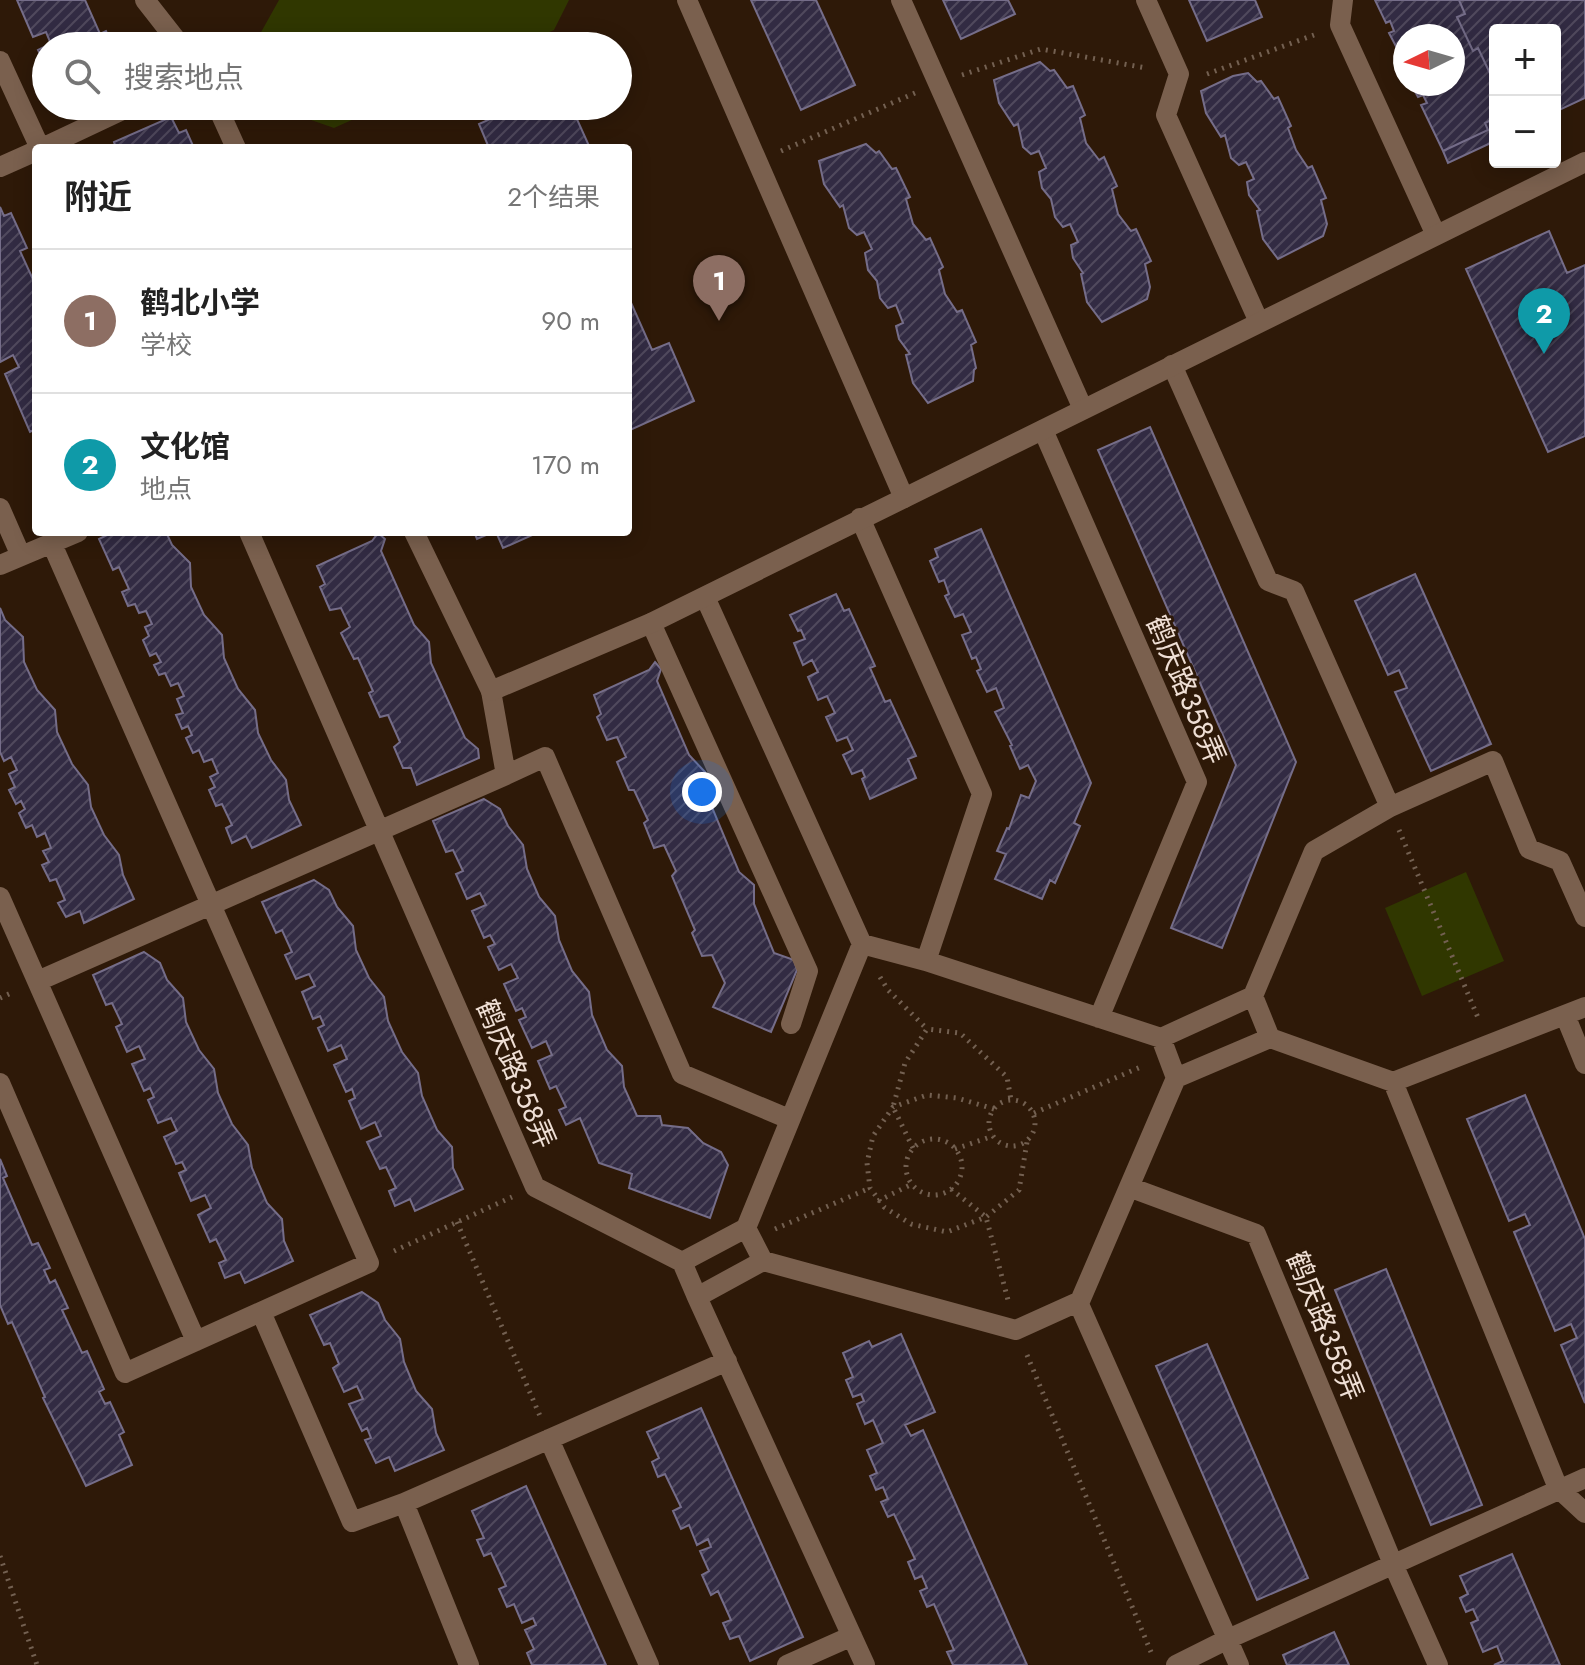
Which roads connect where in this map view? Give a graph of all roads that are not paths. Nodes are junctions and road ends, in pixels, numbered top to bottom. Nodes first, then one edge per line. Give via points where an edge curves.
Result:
1 (145, 0) edge
2 (687, 0) edge
3 (901, 0) edge
4 (1146, 0) edge
5 (1343, 0) edge
6 (170, 32) edge
7 (0, 61) edge
8 (101, 120) edge
9 (223, 120) edge
10 (37, 144) edge
11 (50, 144) edge
12 (234, 144) edge
13 (32, 152) edge
14 (1585, 162) edge
15 (0, 167) edge
16 (1436, 235) junction
17 (1259, 322) junction
18 (1172, 365) junction
19 (1083, 409) junction
20 (1043, 430) junction
21 (904, 498) junction
22 (0, 508) edge
23 (860, 518) junction
24 (69, 536) edge
25 (251, 536) edge
26 (416, 536) edge
27 (52, 544) junction
28 (21, 556) junction
29 (0, 565) edge
30 (705, 597) junction
31 (651, 623) junction
32 (491, 691) junction
33 (506, 775) junction
34 (1390, 807) junction
35 (380, 831) junction
36 (0, 897) edge
37 (211, 905) junction
38 (1585, 917) edge
39 (862, 944) junction
40 (926, 961) junction
41 (38, 981) junction
42 (1253, 996) junction
43 (1585, 1007) edge
44 (1565, 1015) junction
45 (1099, 1018) junction
46 (791, 1024) dead end
47 (1270, 1038) junction
48 (1164, 1047) junction
49 (1585, 1064) edge
50 (1176, 1078) junction
51 (1393, 1082) junction
52 (0, 1083) edge
53 (789, 1119) junction
54 (1129, 1187) junction
55 (749, 1233) junction
56 (763, 1261) junction
57 (682, 1262) junction
58 (697, 1297) junction
59 (1078, 1302) junction
60 (261, 1312) junction
61 (196, 1341) junction
62 (727, 1361) junction
63 (549, 1439) junction
64 (1585, 1478) edge
65 (1558, 1488) junction
66 (404, 1503) junction
67 (1585, 1513) edge
68 (1393, 1564) junction
69 (852, 1636) junction
70 (1228, 1639) junction
71 (469, 1665) edge
72 (649, 1665) edge
73 (787, 1665) edge
74 (865, 1665) edge
75 (1176, 1665) edge
76 (1239, 1665) edge
77 (1438, 1665) edge

1 - 6 street
2 - 21 street
3 - 19 street
4 - 17 street via 1179,74 1166,115
5 - 16 street via 1340,25
7 - 10 street
8 - 11 street
9 - 12 street
13 - 15 street
14 - 16 street
16 - 17 street
17 - 18 street
18 - 19 street
18 - 34 street via 1268,581 1294,591
19 - 20 street
20 - 21 street
20 - 45 street, 鹤庆路358弄 via 1197,782
21 - 23 street
22 - 28 street
23 - 30 street
23 - 40 street via 982,794
24 - 27 street
25 - 35 street, 鹤庆路358弄
26 - 32 street
27 - 28 street
27 - 37 street
28 - 29 street
30 - 31 street
30 - 39 street
31 - 32 street
31 - 46 street via 808,971
32 - 33 street
33 - 35 street
33 - 53 street via 545,757 682,1074
34 - 38 street via 1493,761 1529,849 1560,861
34 - 42 street via 1314,851
35 - 37 street
35 - 57 street, 鹤庆路358弄 via 535,1187
36 - 41 street
37 - 41 street
37 - 60 street via 369,1263
39 - 40 street
39 - 53 street
40 - 45 street
41 - 61 street
42 - 47 street
42 - 48 street
43 - 44 street
44 - 49 street
44 - 51 street
45 - 48 street
47 - 50 street
47 - 51 street
48 - 50 street
50 - 54 street
51 - 65 street
52 - 61 street via 125,1373
53 - 55 street
54 - 59 street
54 - 68 street, 鹤庆路358弄 via 1256,1234
55 - 56 street
55 - 57 street
56 - 58 street
56 - 59 street via 1016,1330
57 - 58 street
58 - 62 street
59 - 70 street
60 - 61 street
60 - 66 street via 352,1522
62 - 63 street
62 - 69 street
63 - 66 street
63 - 72 street
64 - 65 street
65 - 67 street
65 - 68 street
66 - 71 street
68 - 70 street
68 - 77 street, 鹤庆路358弄
69 - 73 street
69 - 74 street
70 - 75 street
70 - 76 street

